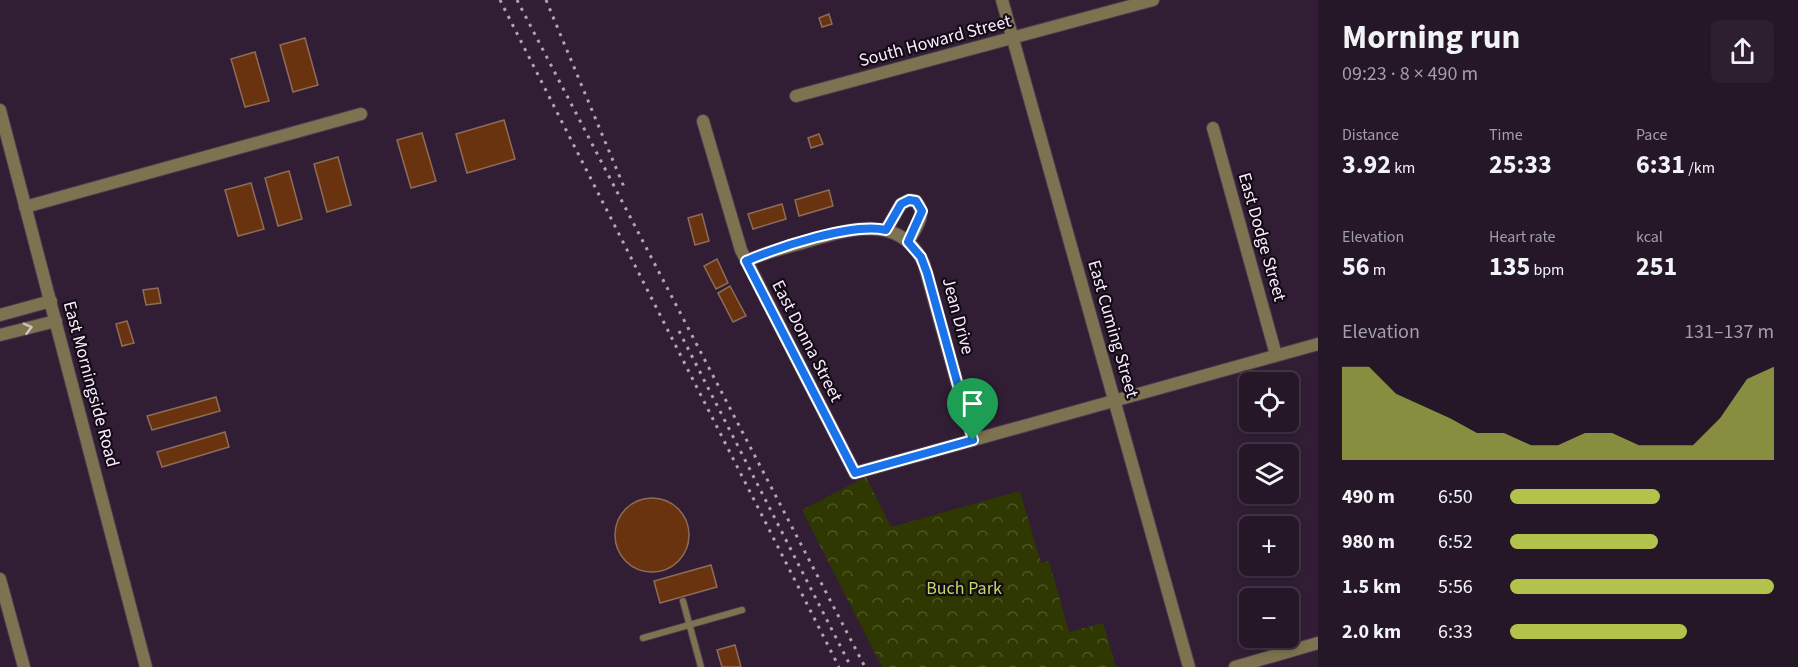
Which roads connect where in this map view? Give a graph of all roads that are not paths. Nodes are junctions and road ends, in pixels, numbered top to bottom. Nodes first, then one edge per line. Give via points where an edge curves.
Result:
1 (1002, 0) edge
2 (1153, 0) edge
3 (1013, 39) junction
4 (796, 96) dead end
5 (0, 110) edge
6 (361, 114) dead end
7 (703, 121) dead end
8 (1213, 128) dead end
9 (26, 207) junction
10 (886, 230) junction
11 (908, 242) junction
12 (746, 261) junction
13 (51, 302) junction
14 (0, 315) edge
15 (56, 321) junction
16 (0, 335) edge
17 (1318, 344) edge
18 (1276, 355) junction
19 (1114, 400) junction
20 (973, 440) junction
21 (0, 579) edge
22 (683, 601) dead end
23 (742, 610) dead end
24 (690, 625) junction
25 (642, 638) dead end
26 (1318, 643) edge
27 (24, 667) edge
28 (146, 667) edge
29 (701, 667) edge
30 (1189, 667) edge
31 (1235, 667) edge

1 - 3 street, East Cuming Street
2 - 3 street, South Howard Street
3 - 4 street, South Howard Street
3 - 19 street, East Cuming Street
5 - 9 street, East Morningside Road
6 - 9 street
7 - 12 street, East Donna Street via 730,221
8 - 18 street, East Dodge Street
9 - 13 street, East Morningside Road
10 - 11 street, Jean Drive
10 - 11 street via 901,204 916,201 922,215
10 - 12 street, Jean Drive via 851,230
11 - 20 street, Jean Drive via 921,257 927,273
12 - 20 street, East Donna Street via 855,473
13 - 14 street
13 - 15 street, East Morningside Road
16 -> 15 street
15 - 28 street, East Morningside Road
17 - 18 street
18 - 19 street
19 - 20 street
19 - 30 street, East Cuming Street
21 - 27 street
22 - 24 lane
23 - 24 lane
24 - 25 lane
24 - 29 lane
26 - 31 street

